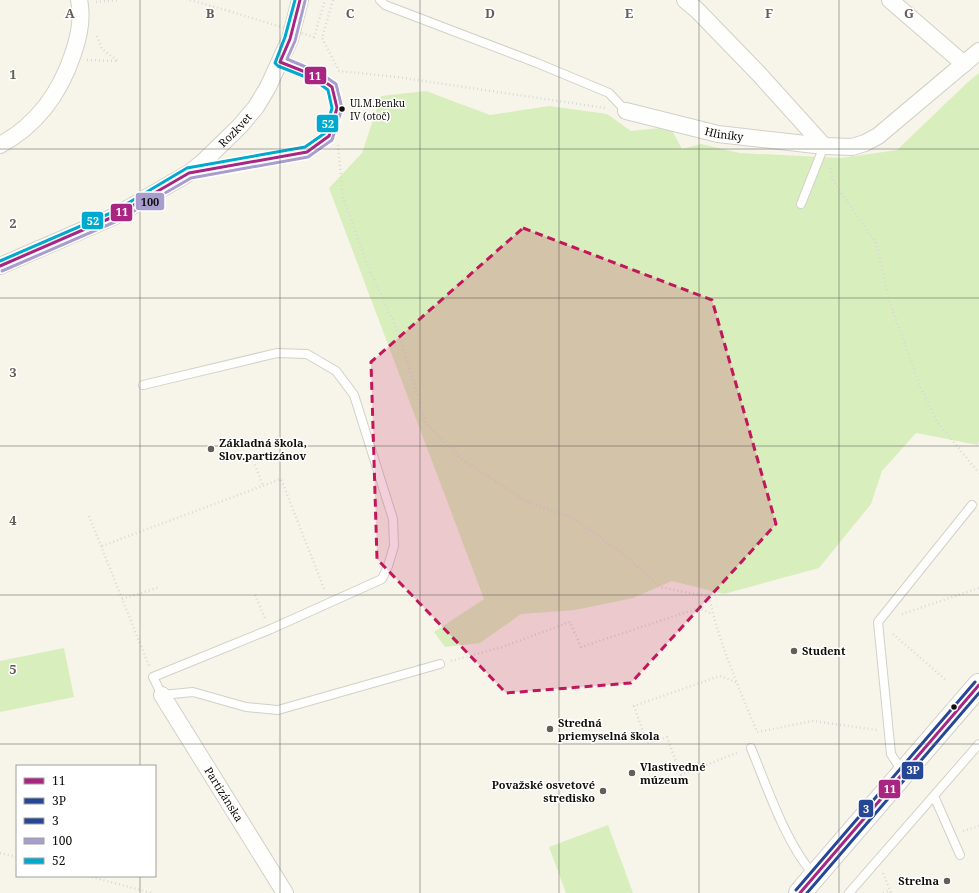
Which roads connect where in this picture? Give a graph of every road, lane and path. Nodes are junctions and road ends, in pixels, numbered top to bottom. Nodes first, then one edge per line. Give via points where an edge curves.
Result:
1 (119, 0) edge
2 (190, 0) edge
3 (300, 0) edge
4 (325, 0) edge
5 (333, 0) edge
6 (380, 0) edge
7 (685, 0) edge
8 (890, 0) edge
9 (80, 3) edge
10 (95, 30) dead end
11 (979, 51) edge
12 (282, 58) junction
13 (81, 60) dead end
14 (964, 64) junction
15 (626, 111) junction
16 (338, 143) dead end
17 (0, 144) edge
18 (824, 146) junction
19 (189, 173) junction
20 (801, 204) dead end
21 (0, 266) edge
22 (143, 385) dead end
23 (252, 457) dead end
24 (979, 473) edge
25 (263, 486) junction
26 (972, 505) dead end
27 (89, 516) dead end
28 (102, 546) junction
29 (160, 587) dead end
30 (979, 588) edge
31 (255, 595) dead end
32 (122, 599) junction
33 (330, 603) junction
34 (712, 614) junction
35 (878, 622) junction
36 (270, 629) junction
37 (440, 664) joint
38 (153, 676) junction
39 (947, 681) dead end
40 (736, 682) junction
41 (979, 685) edge
42 (162, 695) junction
43 (979, 744) edge
44 (750, 748) joint
45 (891, 754) junction
46 (904, 774) junction
47 (934, 796) junction
48 (0, 853) edge
49 (960, 855) dead end
50 (16, 857) edge
51 (878, 860) junction
52 (815, 876) junction
53 (92, 877) edge
54 (890, 892) edge
55 (152, 893) edge
56 (285, 893) edge
57 (800, 893) edge
58 (849, 893) edge
59 (883, 893) edge

1 - 9 path
2 - 4 path, bridge via 314,36
3 - 12 street, Rozkvet
5 - 15 path via 322,38 339,71 397,76
6 - 15 lane via 385,5 609,93
7 - 18 street via 754,69
8 - 14 street
9 - 17 street via 80,28 75,49 68,71 56,93 38,116 14,137
10 - 13 path via 102,49 118,61
11 - 14 street, Hliníky
12 - 19 street, Rozkvet via 256,107 221,145
12 - 19 lane via 332,87 338,108 329,136 307,152
14 - 18 street, Hliníky via 878,136 852,147
15 - 18 street, Hliníky via 718,134
16 - 34 path via 342,197 367,264 399,334 426,424 464,461 526,501 573,518 622,554 660,587 709,597
18 - 20 lane
18 - 24 path via 833,181 876,243 890,303 920,386 938,423
19 - 21 street, Rozkvet via 115,216
22 - 33 lane via 277,353 307,354 336,371 354,395 393,519 394,546 382,579
23 - 25 path
25 - 28 path
25 - 33 path via 281,479
26 - 35 lane
27 - 28 path
28 - 32 path
29 - 32 path
30 - 35 path
31 - 36 path
32 - 38 path
33 - 36 lane
34 - 37 path via 699,608 581,647 570,622 502,647
34 - 40 path
35 - 39 path
35 - 45 lane
36 - 38 lane
37 - 42 lane via 278,710 246,707 194,692
38 - 42 lane
40 - 44 path via 720,676 634,706 647,743 667,737 681,774
40 - 45 path via 757,732 813,721 880,730
41 - 46 main road
42 - 56 street, Partizánska
43 - 47 lane
44 - 52 lane via 785,828 804,864
45 - 46 lane
46 - 52 main road
47 - 49 lane
47 - 51 lane
48 - 50 path
51 - 54 path
51 - 58 lane
52 - 57 main road
53 - 55 path
54 - 59 path

